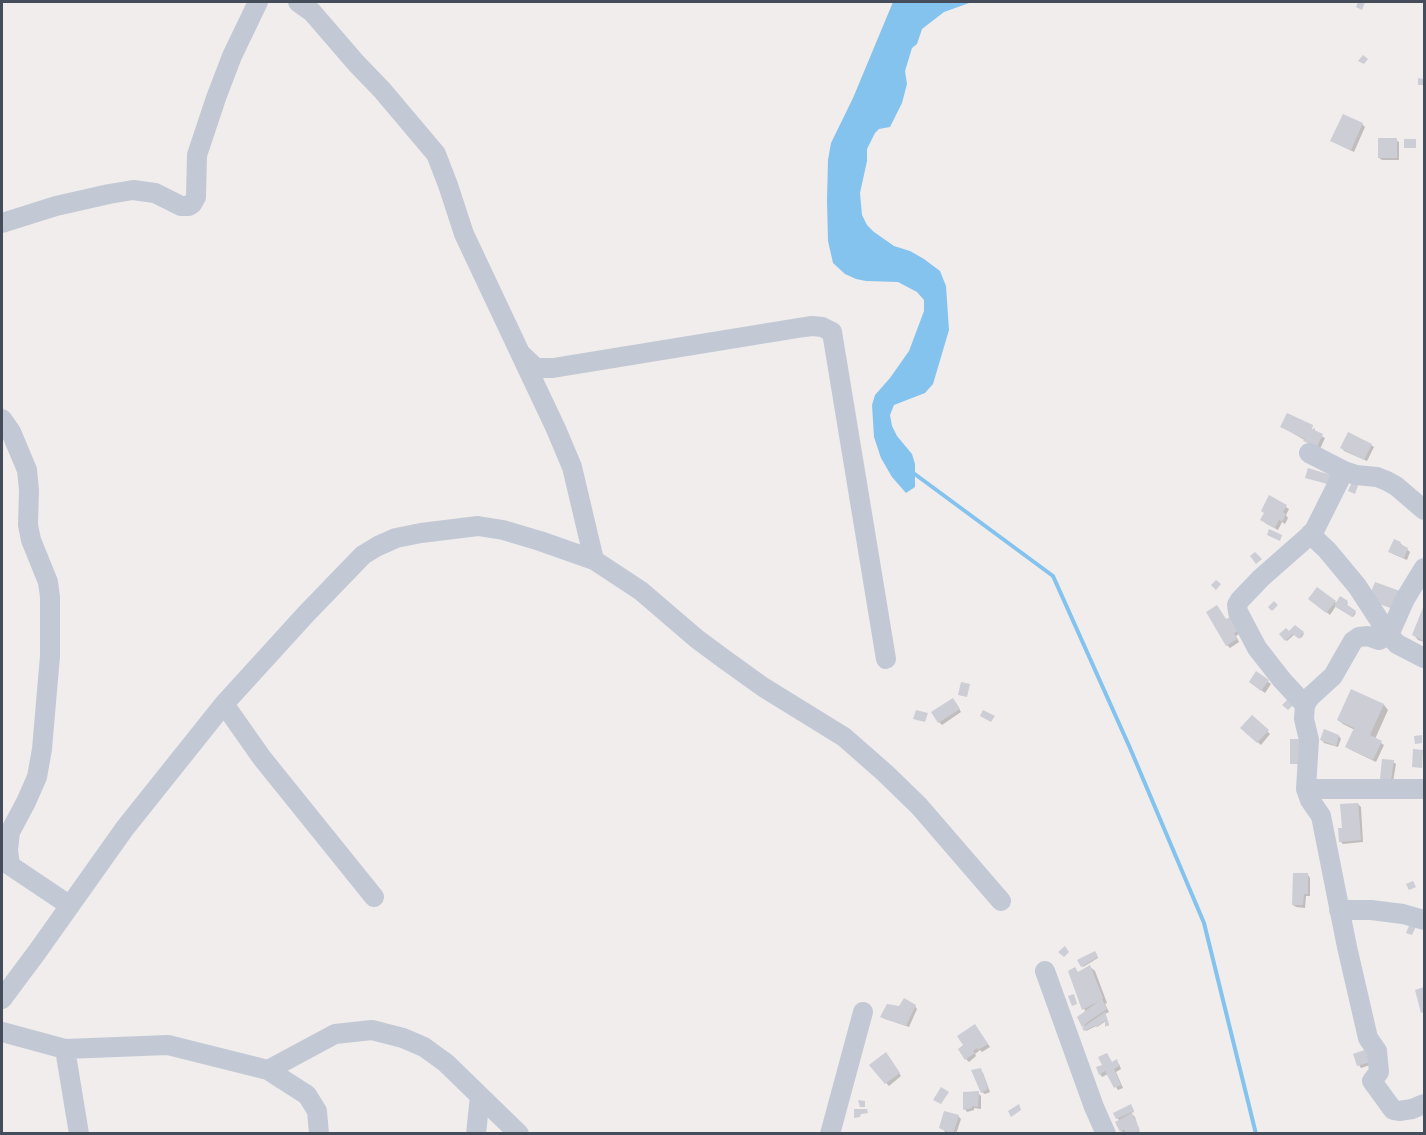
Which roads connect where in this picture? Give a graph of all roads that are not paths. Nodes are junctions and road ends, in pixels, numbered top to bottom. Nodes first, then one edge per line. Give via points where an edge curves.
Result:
1 (258, 2) edge
2 (298, 2) edge
3 (2, 223) edge
4 (520, 352) junction
5 (2, 419) edge
6 (1309, 453) dead end
7 (1344, 471) junction
8 (1425, 510) edge
9 (1310, 534) junction
10 (594, 560) junction
11 (1425, 568) edge
12 (1389, 635) junction
13 (1425, 658) edge
14 (886, 659) dead end
15 (224, 704) junction
16 (1305, 705) junction
17 (1306, 789) junction
18 (1425, 789) edge
19 (6, 863) edge
20 (374, 897) dead end
21 (1001, 901) dead end
22 (69, 905) junction
23 (1339, 910) junction
24 (1425, 920) edge
25 (1045, 970) dead end
26 (2, 999) edge
27 (863, 1012) dead end
28 (2, 1032) edge
29 (65, 1049) junction
30 (268, 1070) junction
31 (480, 1096) junction
32 (1425, 1104) edge
33 (79, 1134) edge
34 (319, 1134) edge
35 (476, 1134) edge
36 (519, 1134) edge
37 (830, 1134) edge
38 (1106, 1134) edge

1 - 3 street via 228,67 197,154 196,197 192,204 181,206 155,192 133,190 56,206
2 - 4 street via 312,12 436,154 464,234
4 - 10 street via 572,467
4 - 14 street via 536,368 553,368 812,326 832,332
5 - 19 street via 27,470 28,525 50,597 50,656 42,749 37,777 10,832
6 - 7 street
7 - 8 street via 1387,481
7 - 9 street
9 - 12 street via 1357,586
9 - 16 street via 1237,605 1257,648
10 - 15 street via 503,530 478,526 396,538 363,555
10 - 21 street via 641,591 697,639 763,687 844,737 919,806
11 - 12 street
12 - 13 street via 1397,644
12 - 16 street via 1379,640 1368,636 1353,641 1333,676
15 - 20 street via 262,759
15 - 22 street
16 - 17 street via 1309,740
17 - 18 street
17 - 23 street via 1321,816
19 - 22 street
22 - 26 street
23 - 24 street via 1371,910
23 - 32 street via 1368,1038 1377,1052 1379,1072 1372,1080 1393,1110
25 - 38 street
27 - 37 street
28 - 29 street
29 - 30 street via 168,1045
29 - 33 street
30 - 31 street via 335,1035 372,1030 424,1047
30 - 34 street via 307,1095 316,1112
31 - 35 street
31 - 36 street

